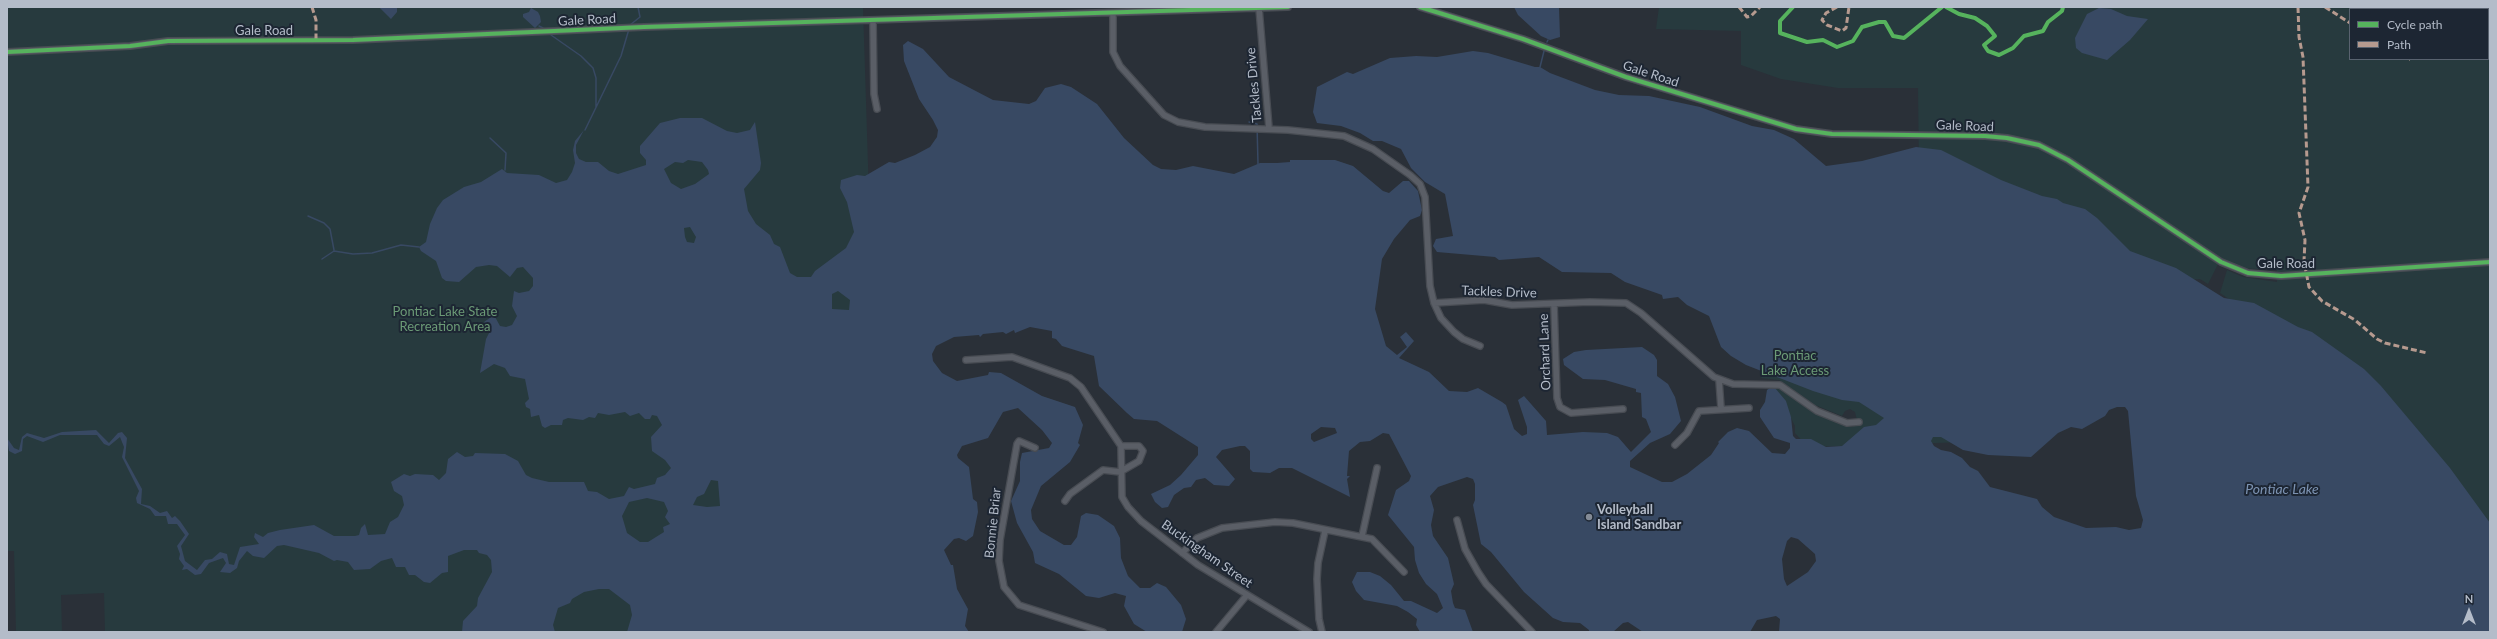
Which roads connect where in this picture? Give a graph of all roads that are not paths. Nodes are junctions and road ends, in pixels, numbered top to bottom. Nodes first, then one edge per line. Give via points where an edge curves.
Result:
1 (1288, 7) edge
2 (1420, 7) edge
3 (1259, 8) edge
4 (1113, 13) junction
5 (873, 21) junction
6 (7, 52) edge
7 (877, 109) dead end
8 (1269, 128) junction
9 (2490, 262) edge
10 (1434, 303) junction
11 (1554, 304) junction
12 (1480, 346) dead end
13 (966, 360) dead end
14 (1719, 380) junction
15 (1721, 408) junction
16 (1748, 408) dead end
17 (1623, 409) dead end
18 (1859, 422) dead end
19 (1675, 445) dead end
20 (1121, 446) junction
21 (1035, 448) dead end
22 (1377, 468) dead end
23 (1120, 472) junction
24 (1065, 501) dead end
25 (1457, 520) dead end
26 (1325, 531) junction
27 (1362, 536) junction
28 (1182, 552) junction
29 (1404, 572) dead end
30 (1246, 596) junction
31 (1103, 632) edge
32 (1216, 632) edge
33 (1309, 632) edge
34 (1322, 632) edge
35 (1532, 632) edge

1 - 3 street, Gale Road
2 - 9 street, Gale Road via 1523,39 1626,77 1796,129 1832,134 1985,136 2039,145 2068,160 2221,262 2248,273 2281,276
3 - 4 street, Gale Road
3 - 8 street, Tackles Drive
4 - 5 street, Gale Road
4 - 8 street via 1113,52 1120,66 1164,115 1191,125
5 - 6 street, Gale Road via 644,27 353,40 168,41 123,47
5 - 7 street via 874,94
8 - 10 street, Tackles Drive via 1344,136 1394,162 1420,184 1425,197 1430,286
10 - 11 street, Tackles Drive via 1484,300 1512,306
10 - 12 street via 1441,318 1454,332
11 - 14 street, Tackles Drive via 1626,303
11 - 17 street, Orchard Lane via 1557,398 1560,407 1571,413
13 - 20 street via 1012,356 1070,378 1081,387
14 - 15 street
14 - 18 street, Tackles Drive via 1733,384 1780,386 1817,411 1847,423
15 - 16 street
15 - 19 street via 1699,411 1687,433
20 - 23 street, Buckingham Street
20 - 23 street via 1139,446 1143,451 1139,461
21 - 31 street, Bonnie Briar via 1019,441 1016,452 1000,540 999,562 1004,587 1018,605
22 - 27 street
23 - 24 street via 1110,469 1098,472
23 - 28 street, Buckingham Street via 1122,496 1128,507 1141,521
25 - 35 street via 1465,549 1486,584
26 - 27 street
26 - 28 street via 1287,523 1237,526 1207,533 1188,544
26 - 34 street via 1317,579
27 - 29 street via 1372,539
28 - 30 street, Buckingham Street
30 - 32 street
30 - 33 street, Buckingham Street

